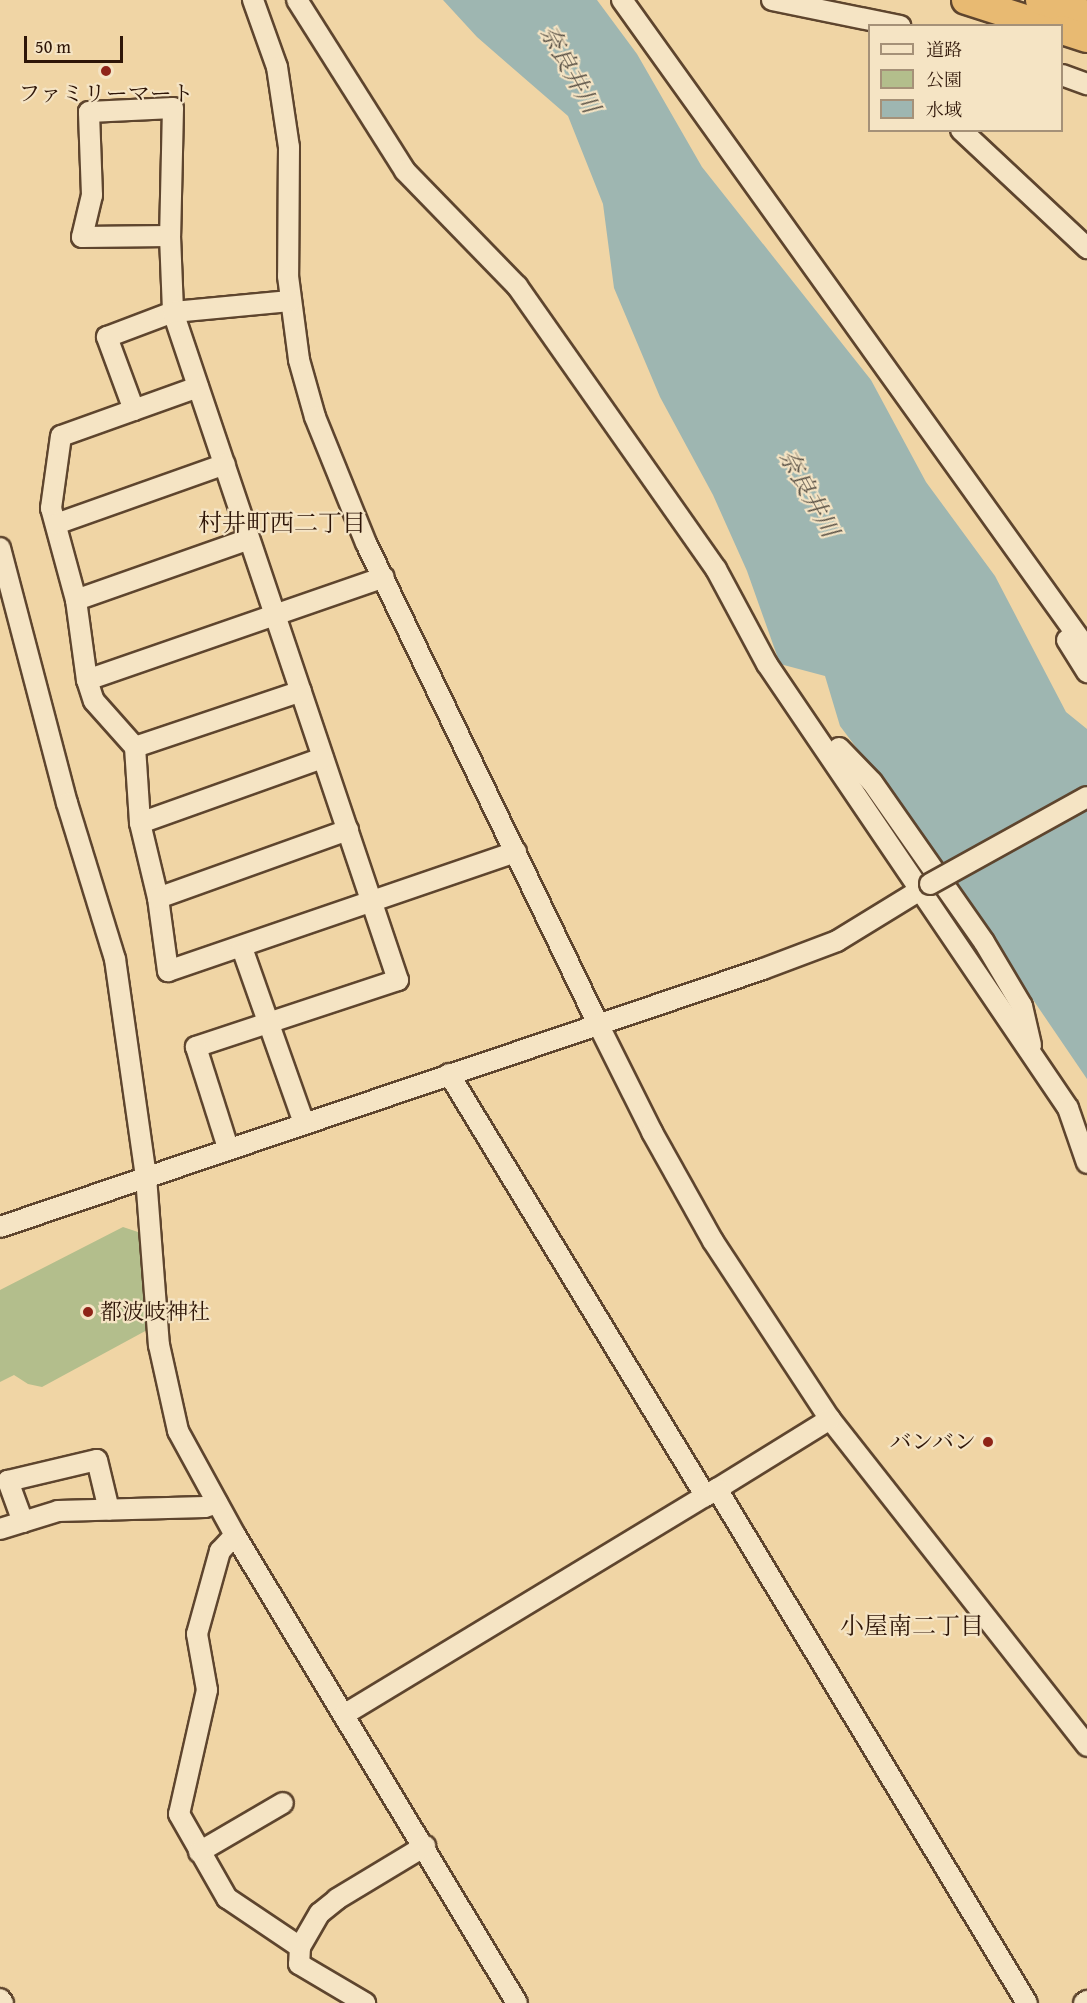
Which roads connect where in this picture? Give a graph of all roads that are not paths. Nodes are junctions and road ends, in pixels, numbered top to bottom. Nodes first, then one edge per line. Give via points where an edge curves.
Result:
1 (253, 0) edge
2 (297, 0) edge
3 (622, 0) edge
4 (772, 0) edge
5 (966, 0) edge
6 (1040, 0) edge
7 (860, 15) edge
8 (1087, 15) edge
9 (893, 24) edge
10 (1041, 24) edge
11 (1063, 30) edge
12 (1087, 38) edge
13 (1063, 75) edge
14 (1087, 84) edge
15 (963, 132) edge
16 (170, 236) junction
17 (1087, 248) edge
18 (290, 301) junction
19 (173, 312) junction
20 (198, 387) junction
21 (134, 410) junction
22 (225, 464) junction
23 (56, 524) junction
24 (249, 539) junction
25 (0, 548) edge
26 (384, 577) junction
27 (1036, 579) junction
28 (76, 600) junction
29 (275, 613) junction
30 (1087, 650) edge
31 (1087, 672) edge
32 (87, 680) junction
33 (301, 691) junction
34 (821, 738) junction
35 (135, 747) junction
36 (323, 758) junction
37 (1087, 797) edge
38 (140, 823) junction
39 (348, 831) junction
40 (516, 852) junction
41 (926, 887) junction
42 (158, 898) junction
43 (373, 902) junction
44 (242, 948) junction
45 (271, 1023) junction
46 (598, 1024) junction
47 (1031, 1051) junction
48 (449, 1074) junction
49 (304, 1123) junction
50 (228, 1148) junction
51 (1087, 1163) edge
52 (146, 1177) junction
53 (0, 1227) edge
54 (830, 1419) junction
55 (711, 1492) junction
56 (217, 1503) junction
57 (109, 1510) junction
58 (22, 1522) junction
59 (0, 1529) edge
60 (235, 1535) junction
61 (345, 1714) junction
62 (1087, 1746) edge
63 (283, 1803) dead end
64 (425, 1846) junction
65 (199, 1852) junction
66 (300, 1947) junction
67 (0, 1999) edge
68 (3, 2003) edge
69 (365, 2003) edge
70 (517, 2003) edge
71 (1027, 2003) edge

1 - 18 street via 277,66 289,147
2 - 34 street via 405,171 517,286 716,569 767,664
3 - 27 street
4 - 7 street
5 - 10 highway
6 - 8 highway
7 - 9 street
11 - 12 highway
13 - 14 street
15 - 17 street
16 - 16 street via 173,108 89,112 92,195 82,237
16 - 19 street
18 - 19 street
18 - 26 street via 299,360 315,417 343,490
19 - 20 street
19 - 21 street via 106,337
20 - 21 street
20 - 22 street
21 - 23 street via 61,436 51,508
22 - 23 street
22 - 24 street
23 - 28 street
24 - 28 street
24 - 29 street
25 - 52 street via 67,803 115,959
26 - 29 street
26 - 40 street
27 - 30 street
27 - 31 street via 1038,592
28 - 32 street
29 - 32 street
29 - 33 street
32 - 35 street via 94,701
33 - 35 street
33 - 36 street
34 - 41 street
34 - 47 street via 833,743 872,782 937,870 1022,1006 1031,1033
35 - 38 street
36 - 38 street
36 - 39 street
37 - 41 street, bridge
38 - 42 street
39 - 42 street
39 - 43 street
40 - 43 street
40 - 46 street
41 - 46 street via 837,941
41 - 47 street
42 - 44 street via 168,971
43 - 44 street
43 - 45 street via 398,980
44 - 45 street
45 - 49 street
45 - 50 street via 196,1047
46 - 48 street
46 - 54 street via 713,1241
47 - 51 street via 1068,1108
48 - 49 street
48 - 55 street
49 - 50 street
50 - 52 street
52 - 53 street
52 - 56 street via 159,1345 171,1404 183,1441
54 - 55 street
54 - 62 street
55 - 61 street
55 - 71 street
56 - 57 street via 205,1508
56 - 60 street
57 - 58 street via 58,1511
57 - 58 street via 97,1460 8,1481
58 - 59 street
60 - 61 street
60 - 65 street via 220,1551 197,1634 207,1690 179,1814
61 - 64 street
63 - 65 street
64 - 66 street via 337,1899 320,1913
64 - 70 street
65 - 66 street via 227,1898
66 - 69 street via 299,1964
67 - 68 street

